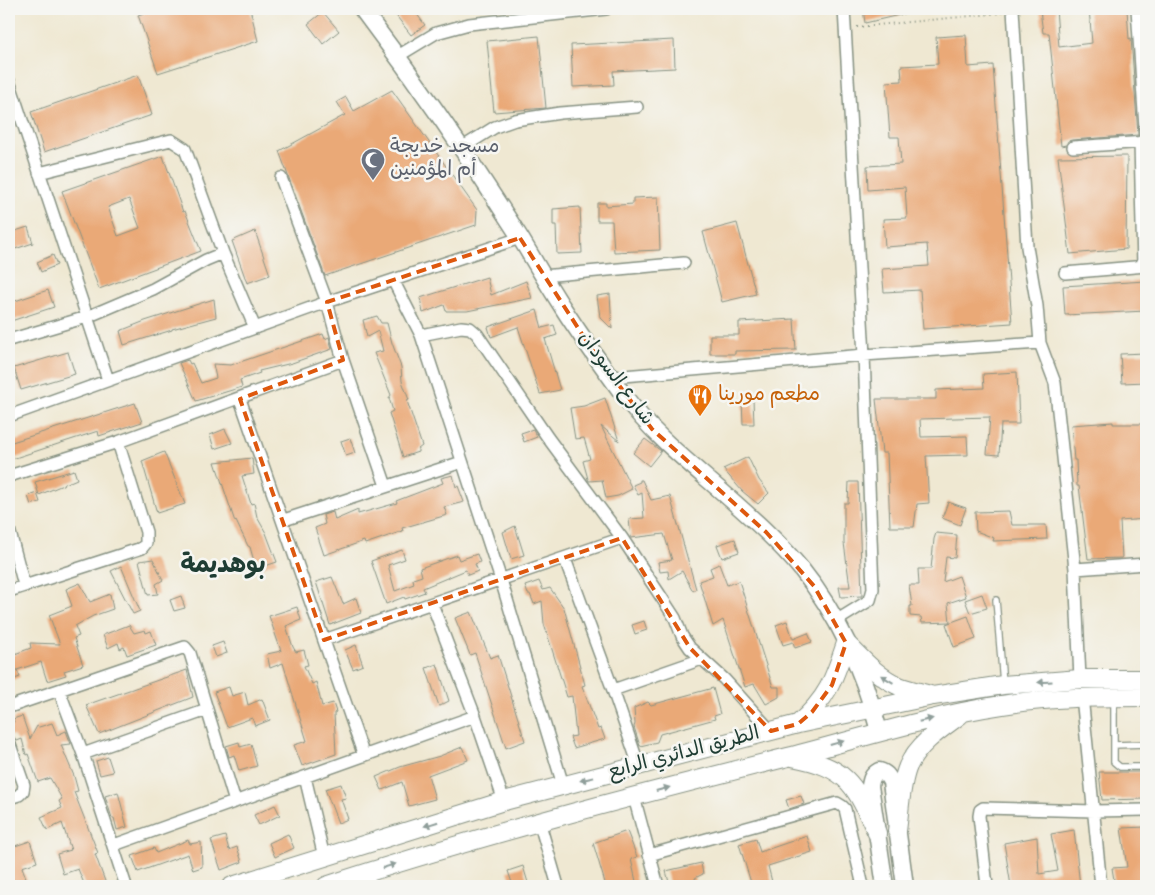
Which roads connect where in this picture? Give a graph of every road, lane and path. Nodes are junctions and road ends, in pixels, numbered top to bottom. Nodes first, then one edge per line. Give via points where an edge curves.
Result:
1 (362, 9) edge
2 (606, 9) edge
3 (844, 9) edge
4 (1137, 9) edge
5 (1013, 10) edge
6 (845, 28) junction
7 (398, 56) junction
8 (9, 81) edge
9 (637, 107) dead end
10 (1144, 142) edge
11 (460, 148) junction
12 (1073, 148) dead end
13 (39, 173) junction
14 (281, 178) dead end
15 (520, 238) junction
16 (223, 253) junction
17 (684, 263) dead end
18 (1145, 266) edge
19 (1064, 273) dead end
20 (543, 276) junction
21 (393, 280) junction
22 (327, 302) junction
23 (87, 317) junction
24 (254, 328) junction
25 (421, 335) junction
26 (9, 340) edge
27 (1040, 344) junction
28 (864, 355) junction
29 (343, 360) junction
30 (612, 377) junction
31 (108, 380) junction
32 (240, 398) junction
33 (9, 416) edge
34 (118, 442) junction
35 (462, 462) junction
36 (9, 476) edge
37 (386, 486) junction
38 (284, 520) junction
39 (9, 529) edge
40 (622, 538) junction
41 (565, 558) junction
42 (1146, 564) edge
43 (1075, 569) junction
44 (501, 580) junction
45 (24, 586) junction
46 (9, 591) edge
47 (996, 600) dead end
48 (432, 604) junction
49 (836, 621) junction
50 (324, 640) junction
51 (846, 643) junction
52 (702, 659) junction
53 (1146, 679) edge
54 (1003, 685) junction
55 (1081, 688) junction
56 (59, 690) junction
57 (614, 690) junction
58 (933, 696) junction
59 (1114, 697) junction
60 (1146, 697) edge
61 (9, 707) edge
62 (873, 709) junction
63 (207, 710) junction
64 (965, 712) junction
65 (475, 716) junction
66 (798, 724) junction
67 (771, 731) junction
68 (879, 731) junction
69 (9, 742) edge
70 (1114, 744) junction
71 (1146, 744) edge
72 (83, 754) junction
73 (364, 756) junction
74 (790, 756) junction
75 (639, 766) junction
76 (1146, 767) edge
77 (305, 777) junction
78 (563, 785) junction
79 (634, 797) junction
80 (9, 798) edge
81 (504, 801) junction
82 (235, 802) junction
83 (1146, 810) edge
84 (1094, 811) junction
85 (539, 821) junction
86 (897, 830) junction
87 (877, 833) junction
88 (114, 845) junction
89 (649, 854) junction
90 (324, 857) junction
91 (367, 880) edge
92 (243, 885) edge
93 (126, 886) edge
94 (326, 886) edge
95 (558, 886) edge
96 (658, 886) edge
97 (863, 886) edge
98 (885, 886) edge
99 (905, 886) edge
100 (987, 886) edge
101 (1101, 886) edge

1 - 7 main road, شارع السودان
2 - 7 street via 449,28
3 - 6 street
4 - 10 street
5 - 6 path
5 - 27 street via 1028,247
6 - 28 street
7 - 11 main road, شارع السودان
8 - 13 street
9 - 11 street via 515,120 495,127
10 - 12 street
10 - 18 street
11 - 15 main road, شارع السودان
13 - 16 street via 171,140 185,149
13 - 23 street
14 - 22 street
15 - 20 main road, شارع السودان
15 - 21 street
16 - 23 street via 153,289
16 - 24 street
17 - 20 street
18 - 19 street
20 - 30 main road, شارع السودان
21 - 22 street
21 - 25 street
22 - 24 street
22 - 29 street
23 - 26 street
23 - 31 street
24 - 31 street
25 - 35 street
25 - 40 street via 461,328 470,328 477,334
27 - 28 street
27 - 43 street via 1055,382
28 - 30 street
28 - 49 street via 873,589 870,600
29 - 32 street
29 - 37 street
30 - 49 main road, شارع السودان via 652,429 766,532 801,569
31 - 33 street
32 - 34 street
32 - 38 street
34 - 36 street
34 - 45 street via 146,532 146,543 142,548
35 - 37 street
35 - 44 street
37 - 38 street
38 - 50 street
39 - 45 street
40 - 41 street
40 - 52 street via 675,618 682,636
41 - 44 street
41 - 57 street
42 - 43 street
43 - 55 street
44 - 48 street
44 - 78 street
45 - 46 street
47 - 54 lane
48 - 50 street
48 - 65 street
49 - 51 main road, شارع السودان
50 - 73 street
58 -> 51 main road via 899,686 882,676
51 - 62 main road, شارع السودان
51 - 66 main road via 832,685 812,712
52 - 57 street
52 - 67 street
53 - 55 main road, الطريق الدائري الرابع
55 -> 54 main road, الطريق الدائري الرابع
54 - 58 main road, الطريق الدائري الرابع
55 - 59 main road, الطريق الدائري الرابع
55 - 64 main road, الطريق الدائري الرابع
55 - 84 street
56 - 61 street
56 - 63 street via 185,647 190,653
56 - 72 street
57 - 75 street
58 - 62 main road, الطريق الدائري الرابع
59 - 60 main road, الطريق الدائري الرابع
59 - 70 lane
62 - 66 main road, الطريق الدائري الرابع
62 - 68 main road, شارع السودان
63 - 72 street
63 - 82 street
68 -> 64 main road, الطريق الدائري الرابع
64 - 86 main road via 934,734 908,766
65 - 73 street
65 - 81 street
66 - 67 main road, الطريق الدائري الرابع
67 - 75 main road, الطريق الدائري الرابع
74 -> 68 main road, الطريق الدائري الرابع
69 - 80 street via 24,785 19,795
70 - 71 lane
70 - 76 lane via 1114,762 1120,767
72 - 88 street
73 - 77 street
79 -> 74 main road, الطريق الدائري الرابع
74 - 87 main road via 817,762 845,778 856,790
75 -> 78 main road, الطريق الدائري الرابع
77 - 82 street
77 - 90 street
78 - 81 main road, الطريق الدائري الرابع
79 - 85 main road, الطريق الدائري الرابع
79 - 89 street
81 -> 90 main road, الطريق الدائري الرابع
82 - 88 street
83 - 84 street
84 - 100 street via 980,810
84 - 101 street
91 -> 85 main road, الطريق الدائري الرابع
85 - 95 street
86 - 87 main road via 891,782 884,772 879,771 870,780
86 - 99 main road
87 - 98 main road
88 - 93 street
89 - 96 street
89 - 97 street via 837,803 845,810
90 - 92 main road, الطريق الدائري الرابع
91 - 94 main road, الطريق الدائري الرابع

